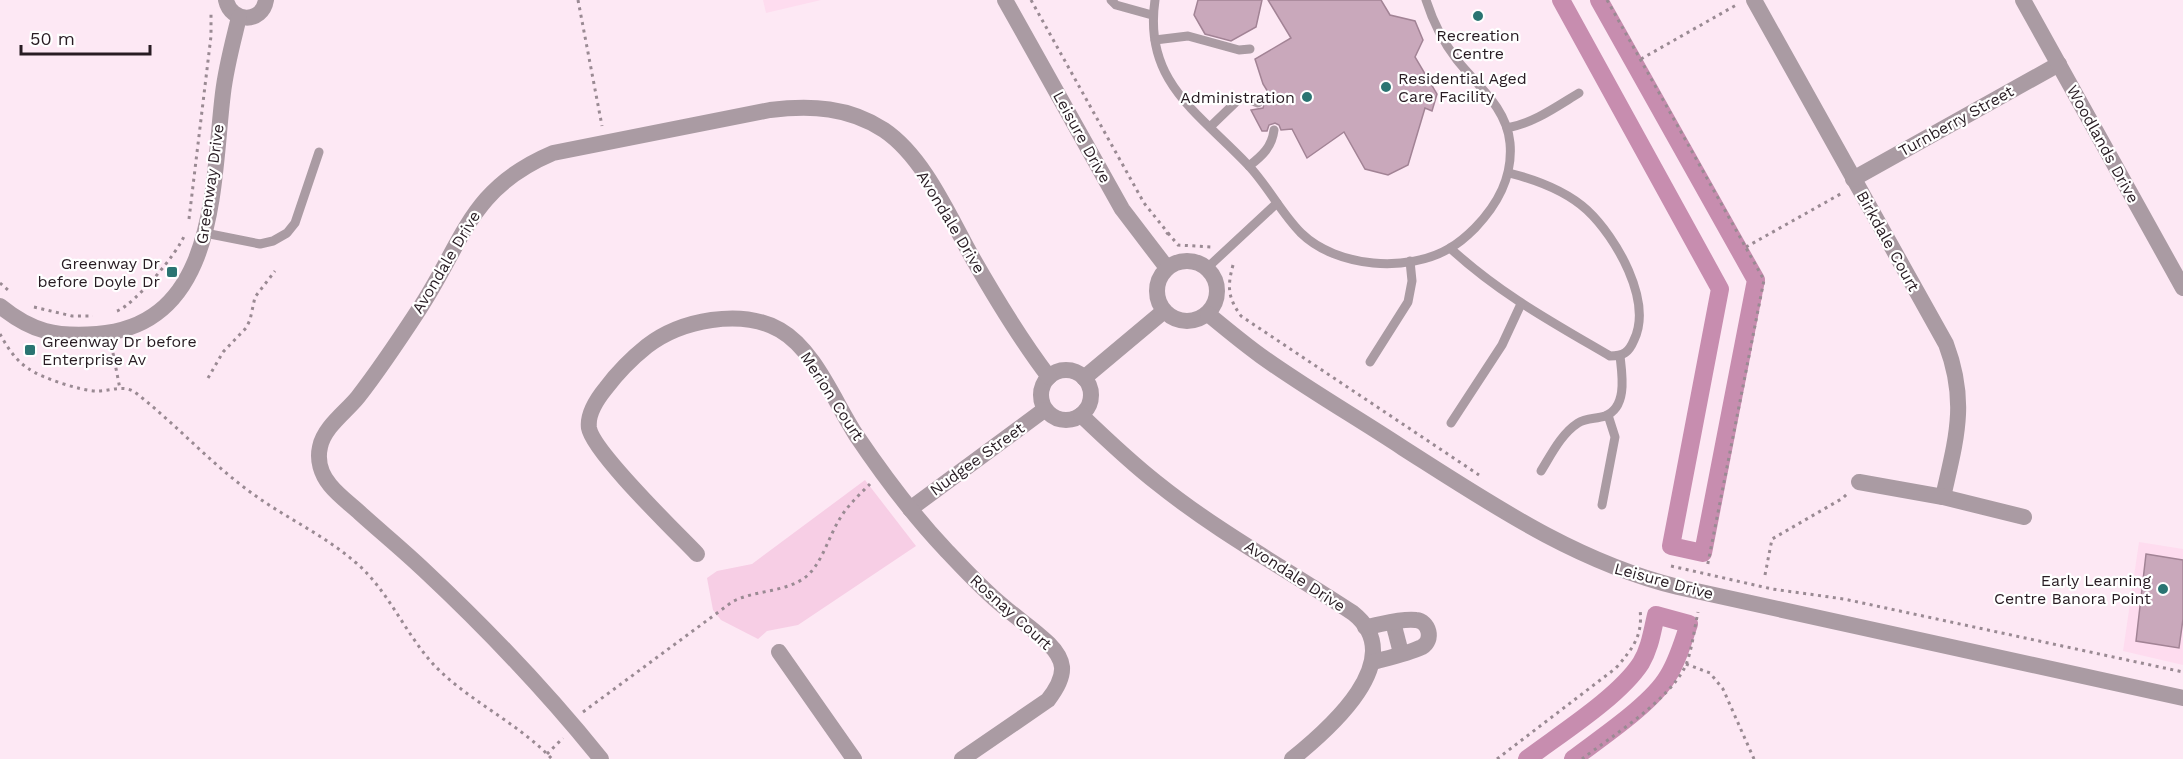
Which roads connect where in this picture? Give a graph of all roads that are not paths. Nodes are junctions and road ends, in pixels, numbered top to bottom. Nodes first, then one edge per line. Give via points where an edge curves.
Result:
1 (266, 0) edge
2 (1005, 0) edge
3 (1111, 0) edge
4 (1155, 0) edge
5 (1426, 0) edge
6 (1754, 0) edge
7 (2023, 0) edge
8 (218, 4) edge
9 (1152, 15) junction
10 (239, 17) junction
11 (1155, 40) junction
12 (1250, 49) dead end
13 (2060, 64) junction
14 (1579, 93) dead end
15 (1258, 103) dead end
16 (1210, 127) junction
17 (1507, 128) junction
18 (1275, 130) dead end
19 (319, 152) dead end
20 (1250, 166) junction
21 (1509, 173) junction
22 (1855, 182) junction
23 (1277, 203) junction
24 (205, 233) junction
25 (1450, 248) junction
26 (1410, 261) junction
27 (1167, 268) junction
28 (1207, 268) junction
29 (2183, 288) edge
30 (1521, 304) junction
31 (0, 306) edge
32 (1164, 311) junction
33 (1208, 314) junction
34 (1620, 356) junction
35 (1370, 362) dead end
36 (1049, 377) junction
37 (1084, 378) junction
38 (1044, 410) junction
39 (1608, 415) junction
40 (1081, 416) junction
41 (1451, 423) dead end
42 (1541, 471) dead end
43 (1859, 482) road end
44 (1943, 497) junction
45 (1602, 505) dead end
46 (910, 508) junction
47 (2024, 517) dead end
48 (697, 554) dead end
49 (1393, 622) junction
50 (1365, 627) junction
51 (779, 652) dead end
52 (1401, 653) junction
53 (1373, 662) junction
54 (2183, 698) edge
55 (601, 759) edge
56 (854, 759) edge
57 (962, 759) edge
58 (1292, 759) edge

1 - 10 street via 257,15
2 - 27 street, Leisure Drive via 1122,208
3 - 9 lane
4 - 9 lane
5 - 17 lane via 1440,35 1479,84
6 - 22 street, Birkdale Court
7 - 13 street, Woodlands Drive
8 - 10 street
9 - 11 lane
10 - 24 street, Greenway Drive via 223,89
11 - 12 lane via 1188,36 1239,50
11 - 16 lane via 1167,80
13 - 22 street, Turnberry Street
13 - 29 street, Woodlands Drive
14 - 17 lane via 1541,116
15 - 16 lane via 1239,99
16 - 20 lane
17 - 21 lane
18 - 20 lane via 1264,153
19 - 24 lane via 295,223 287,233 260,244
20 - 23 lane
21 - 25 lane via 1486,216
21 - 34 lane via 1554,188 1587,210 1622,258 1637,292 1641,316 1630,350
22 - 44 street, Birkdale Court via 1946,344 1955,369 1960,403
23 - 26 lane via 1302,234 1327,251 1356,262
23 - 28 lane
24 - 31 street, Greenway Drive via 195,266 179,291 150,317 123,329 109,333 51,334 24,323
25 - 26 lane
25 - 30 lane
26 - 35 lane via 1408,302
27 - 28 street via 1187,260
27 - 32 street via 1157,285
28 - 33 street via 1217,286 1214,306
30 - 34 lane via 1610,356
30 - 41 lane via 1502,345
32 - 33 street via 1186,322
32 - 37 street
33 - 54 street, Leisure Drive via 1261,356 1517,520 1612,567 1678,587
34 - 39 lane via 1623,389
36 - 37 street via 1055,372 1071,371
36 - 38 street via 1041,389
36 - 55 street, Avondale Drive via 1011,324 922,171 885,131 858,116 799,106 770,110 553,153 511,175 476,210 420,309 360,394 327,431 320,447 319,466 329,484 497,640
37 - 40 street via 1091,394
38 - 40 street via 1062,420
38 - 46 street, Nudgee Street
39 - 42 lane via 1580,422 1570,430
39 - 45 lane via 1615,437
40 - 50 street, Avondale Drive via 1157,483 1353,613
43 - 44 street
44 - 47 street
46 - 48 street, Merion Court via 882,472 802,348 780,330 756,321 727,318 700,323 672,332 629,362 610,382 589,421 589,431 601,453
46 - 57 street, Rosnay Court via 971,576 1048,643 1062,668 1056,690 1048,700
49 - 50 street
49 - 52 street
49 - 52 street via 1417,620 1429,632 1424,645
50 - 53 street
51 - 56 street
52 - 53 street
53 - 58 street via 1368,677 1340,714

